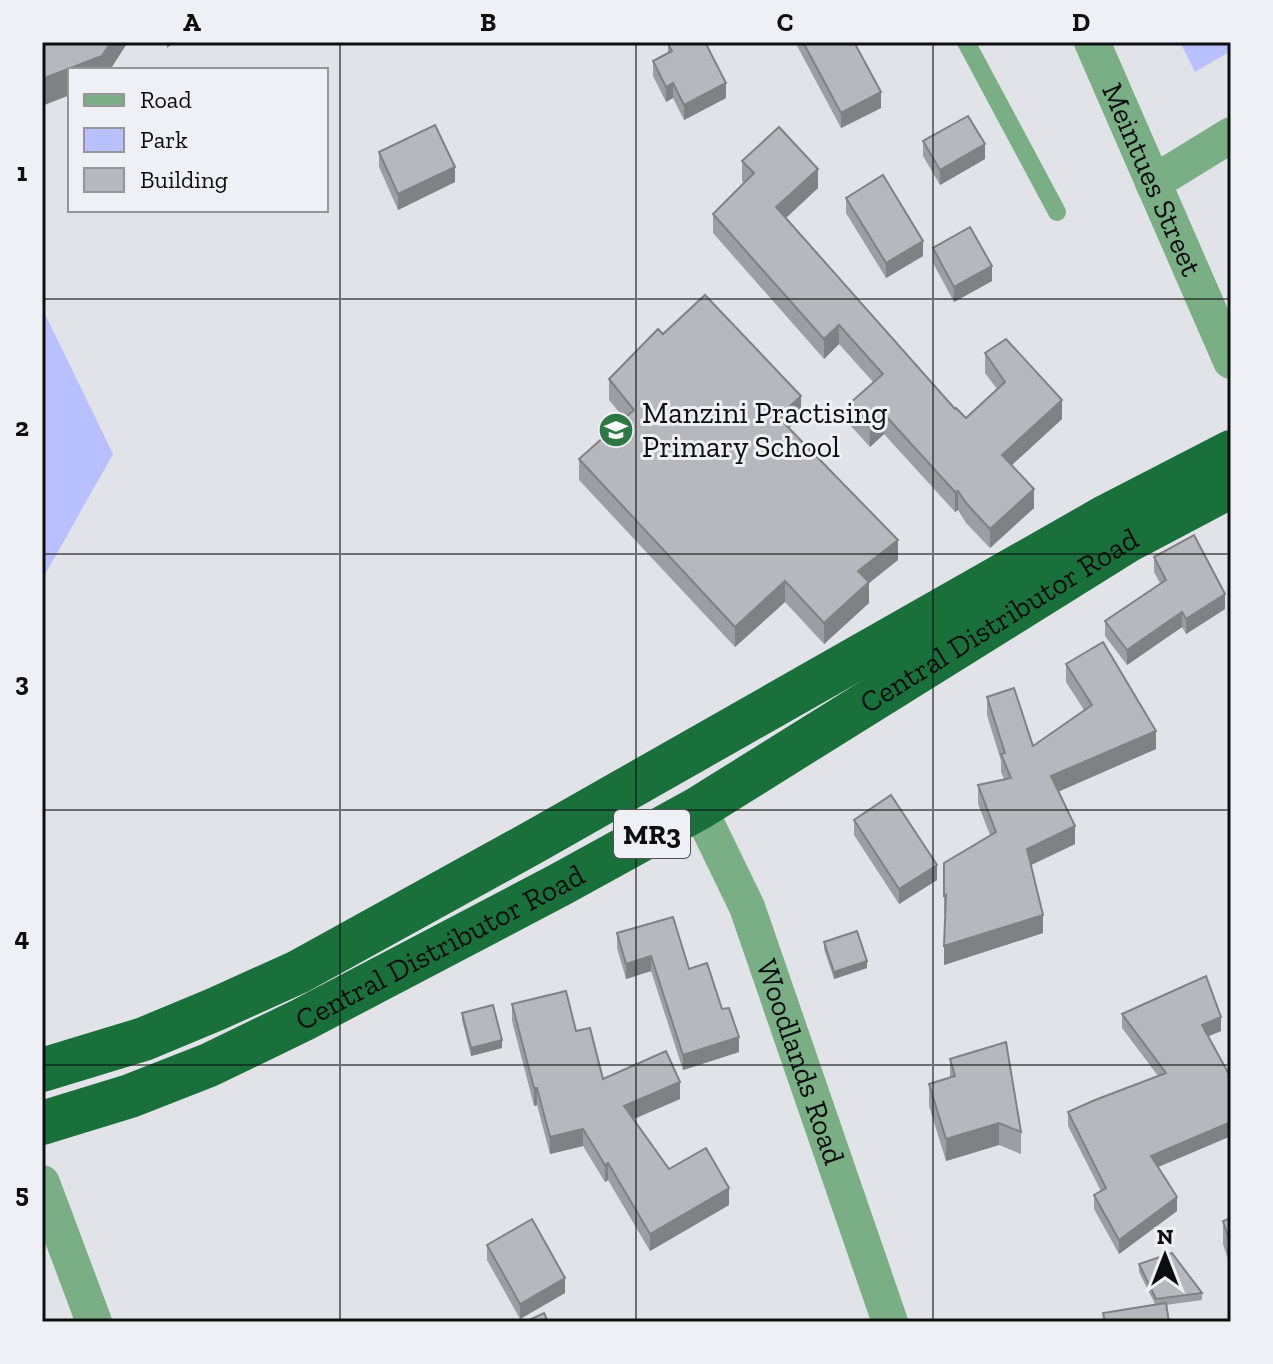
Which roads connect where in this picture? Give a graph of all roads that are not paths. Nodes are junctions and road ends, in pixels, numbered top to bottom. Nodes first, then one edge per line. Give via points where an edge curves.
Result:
1 (966, 42) edge
2 (1092, 42) edge
3 (1231, 135) edge
4 (1153, 183) junction
5 (1057, 212) dead end
6 (1231, 361) edge
7 (1231, 452) edge
8 (1231, 486) edge
9 (699, 808) junction
10 (42, 1070) edge
11 (42, 1123) edge
12 (42, 1183) edge
13 (94, 1322) edge
14 (890, 1322) edge

1 - 5 lane
2 - 4 street, Meintues Street
3 - 4 street
4 - 6 street, Meintues Street
7 - 10 highway, Central Distributor Road / MR3 via 1107,516 298,972 144,1039
8 - 9 highway, Central Distributor Road / MR3 via 1127,541
9 - 11 highway, Central Distributor Road / MR3 via 209,1065
9 - 14 street, Woodlands Road via 747,907
12 - 13 street

